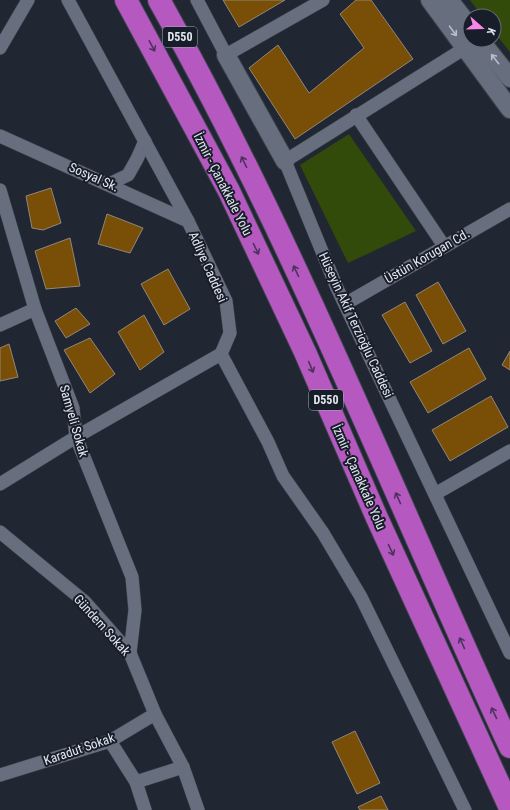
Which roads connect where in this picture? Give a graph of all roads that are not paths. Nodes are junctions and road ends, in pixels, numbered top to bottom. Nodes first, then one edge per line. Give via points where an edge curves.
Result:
1 (28, 0) edge
2 (68, 0) edge
3 (159, 0) edge
4 (197, 0) edge
5 (430, 0) edge
6 (449, 0) edge
7 (315, 2) edge
8 (128, 5) edge
9 (462, 17) edge
10 (462, 33) edge
11 (0, 48) edge
12 (466, 48) edge
13 (475, 48) edge
14 (477, 48) edge
15 (226, 55) junction
16 (510, 78) edge
17 (510, 109) edge
18 (356, 115) junction
19 (0, 136) edge
20 (145, 141) junction
21 (285, 161) junction
22 (110, 184) junction
23 (0, 190) edge
24 (510, 209) edge
25 (188, 221) junction
26 (444, 246) junction
27 (345, 304) junction
28 (35, 309) junction
29 (0, 325) edge
30 (221, 354) junction
31 (76, 437) junction
32 (510, 451) edge
33 (0, 484) edge
34 (435, 494) junction
35 (0, 532) edge
36 (130, 653) junction
37 (510, 653) edge
38 (154, 714) junction
39 (110, 741) junction
40 (510, 748) edge
41 (183, 767) junction
42 (0, 776) edge
43 (136, 782) junction
44 (510, 808) edge
45 (145, 810) edge
46 (198, 810) edge
47 (465, 810) edge

1 - 11 street
2 - 20 street, Adliye Caddesi
40 -> 3 highway, İzmir - Çanakkale Yolu / D550 via 312,306 201,74
4 - 15 street, Hüseyin Akif Terzioğlu Caddesi
5 -> 10 street
6 - 9 street
7 - 15 street
8 -> 44 highway, İzmir - Çanakkale Yolu / D550 via 229,191 302,345 377,518
12 - 18 street
13 - 17 street
16 -> 14 street
15 - 21 street, Hüseyin Akif Terzioğlu Caddesi
18 - 21 street
18 - 26 street
19 - 22 street, Sosyal Sk.
20 - 22 street via 128,175
20 - 25 street, Adliye Caddesi
21 - 27 street, Hüseyin Akif Terzioğlu Caddesi
22 - 25 street, Sosyal Sk.
23 - 28 street, Samyeli Sokak
24 - 26 street, Üstün Korugan Cd.
25 - 30 street, Adliye Caddesi via 226,301 230,333
26 - 27 street, Üstün Korugan Cd.
27 - 34 street, Hüseyin Akif Terzioğlu Caddesi
28 - 29 street
28 - 31 street, Samyeli Sokak via 73,408
30 - 31 street
30 - 47 street via 268,442 282,476 322,533 361,597
31 - 33 street
31 - 36 street, Samyeli Sokak via 132,577 135,610
32 - 34 street
34 - 37 street, Hüseyin Akif Terzioğlu Caddesi
35 - 36 street, Gündem Sokak via 84,602
36 - 38 street, Gündem Sokak
38 - 39 street, Karadut Sokak
38 - 41 street, Gündem Sokak
39 - 42 street, Karadut Sokak
39 - 43 street
41 - 43 street
41 - 46 street, Gündem Sokak
43 - 45 street

